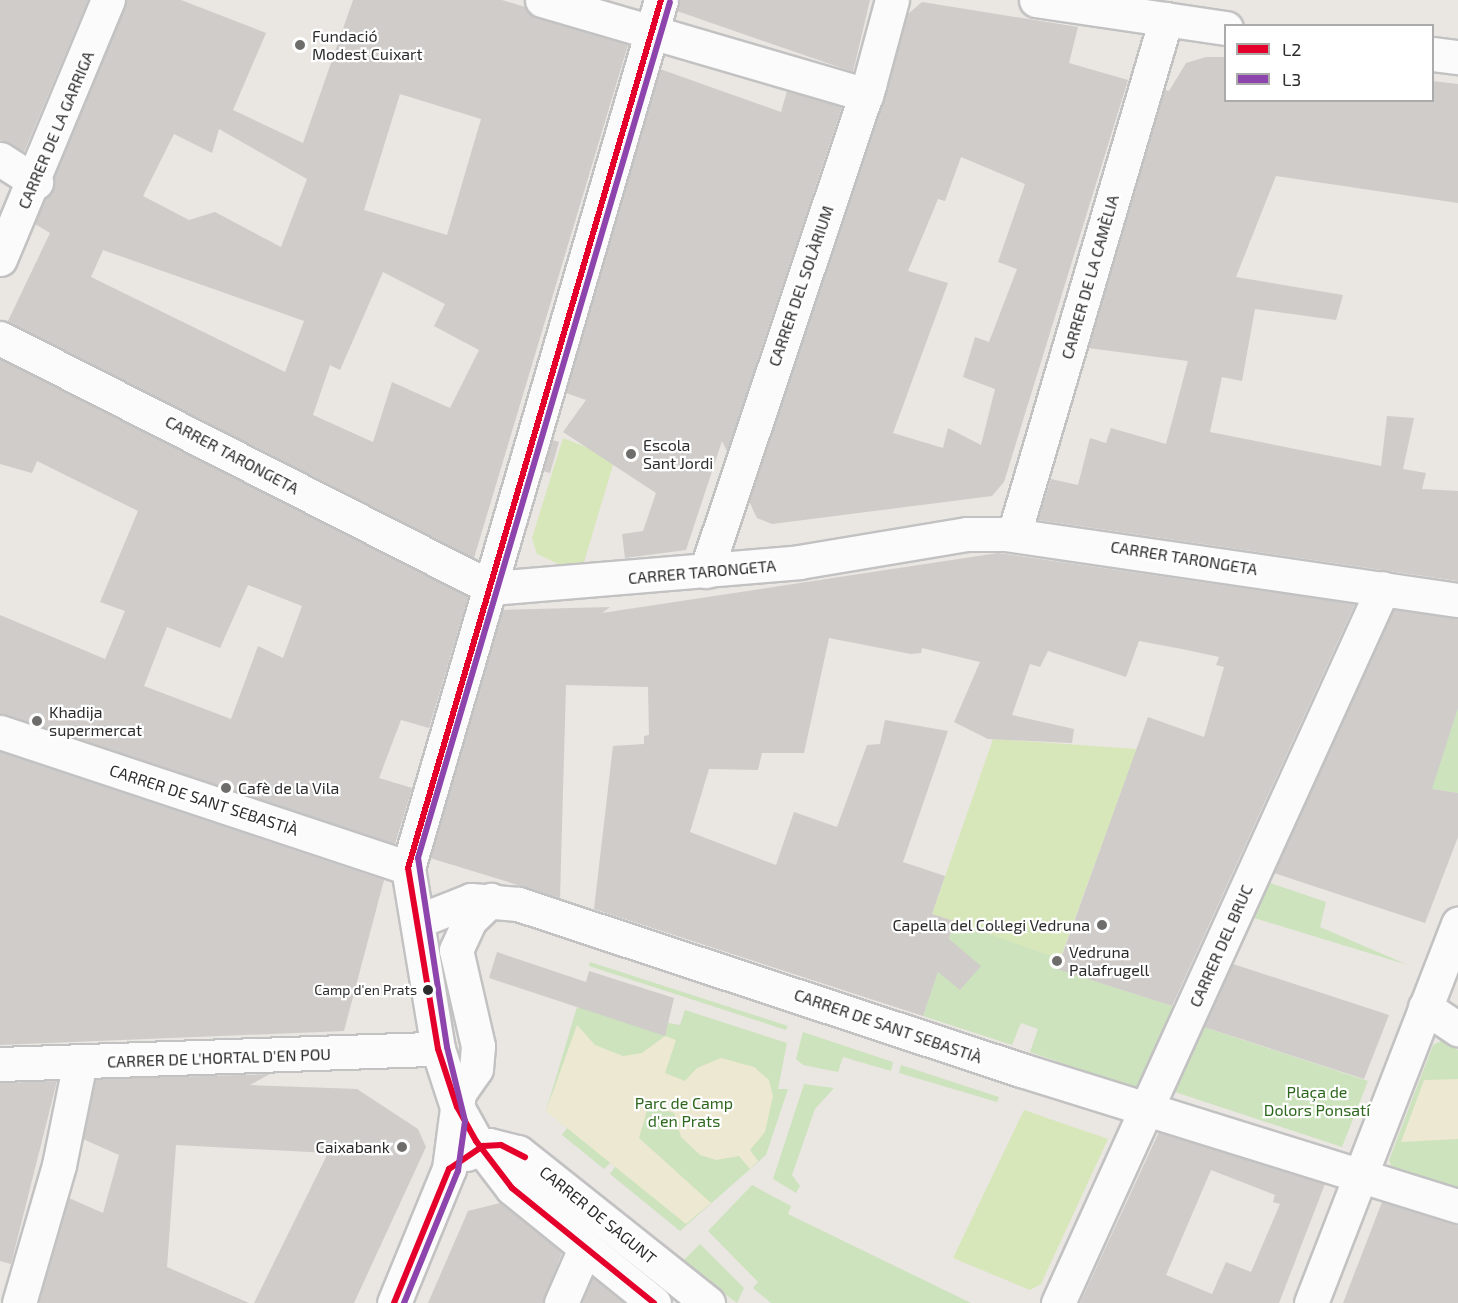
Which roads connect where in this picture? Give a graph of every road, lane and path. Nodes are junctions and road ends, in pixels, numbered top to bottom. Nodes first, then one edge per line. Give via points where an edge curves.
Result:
1 (108, 0) edge
2 (542, 0) edge
3 (661, 0) edge
4 (892, 0) edge
5 (1036, 0) edge
6 (1166, 19) junction
7 (1224, 28) edge
8 (652, 33) junction
9 (1434, 54) edge
10 (1458, 57) edge
11 (866, 95) junction
12 (0, 159) edge
13 (36, 182) junction
14 (0, 259) edge
15 (0, 338) edge
16 (1014, 534) junction
17 (706, 571) junction
18 (492, 588) junction
19 (1383, 588) junction
20 (1458, 600) edge
21 (0, 732) edge
22 (408, 868) junction
23 (491, 900) junction
24 (1458, 924) edge
25 (419, 930) junction
26 (457, 956) junction
27 (1425, 1007) junction
28 (1458, 1029) edge
29 (438, 1049) junction
30 (80, 1062) junction
31 (0, 1064) edge
32 (457, 1107) junction
33 (1148, 1110) junction
34 (480, 1147) junction
35 (449, 1169) junction
36 (1359, 1179) junction
37 (512, 1188) junction
38 (437, 1203) junction
39 (1458, 1206) edge
40 (585, 1248) junction
41 (19, 1303) edge
42 (394, 1303) edge
43 (561, 1303) edge
44 (654, 1303) edge
45 (708, 1303) edge
46 (1058, 1303) edge
47 (1311, 1303) edge

1 - 13 street, CARRER DE LA GARRIGA
2 - 8 street
3 - 8 street
4 - 11 street, CARRER DEL SOLÀRIUM
5 - 6 street
6 - 7 street
6 - 16 street, CARRER DE LA CAMÈLIA
8 - 11 street
8 - 18 street
9 - 10 street
11 - 17 street, CARRER DEL SOLÀRIUM
12 - 13 street
13 - 14 street, CARRER DE LA GARRIGA
15 - 18 street, CARRER TARONGETA
16 - 17 street, CARRER TARONGETA via 967,534 799,562
16 - 19 street, CARRER TARONGETA
17 - 18 street, CARRER TARONGETA
18 - 22 street
19 - 20 street, CARRER TARONGETA
19 - 33 street, CARRER DEL BRUC
21 - 22 street, CARRER DE SANT SEBASTIÀ
22 - 25 street
23 - 25 street, CARRER DE SANT SEBASTIÀ via 457,903
23 - 26 street via 470,920
23 - 33 street, CARRER DE SANT SEBASTIÀ via 527,907
24 - 27 street
25 - 26 street
25 - 29 street
26 - 32 street via 478,1046 476,1069
27 - 28 street
27 - 36 street
29 - 30 street, CARRER DE L'HORTAL D'EN POU
29 - 32 street
30 - 31 street, CARRER DE L'HORTAL D'EN POU
30 - 41 street via 59,1166
32 - 34 street, CARRER DE SAGUNT
32 - 35 street
33 - 36 street, CARRER DE SANT SEBASTIÀ
33 - 46 street, CARRER DEL BRUC
34 - 35 street
34 - 37 street, CARRER DE SAGUNT
34 - 45 street, CARRER DE SAGUNT via 501,1146 518,1152
35 - 38 street
36 - 39 street, CARRER DE SANT SEBASTIÀ
36 - 47 street
37 - 38 street, CARRER DE SAGUNT via 473,1174 451,1186
37 - 40 street, CARRER DE SAGUNT
38 - 42 street
40 - 43 street
40 - 44 street, CARRER DE SAGUNT

